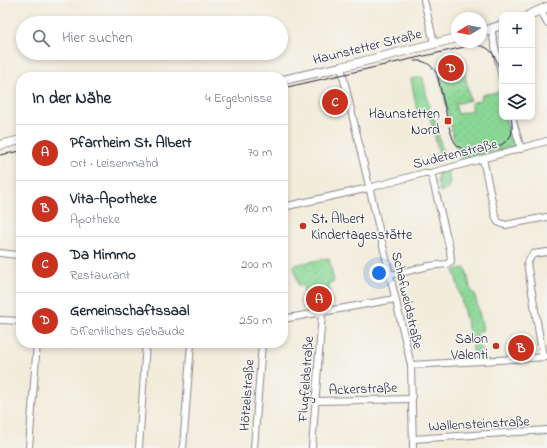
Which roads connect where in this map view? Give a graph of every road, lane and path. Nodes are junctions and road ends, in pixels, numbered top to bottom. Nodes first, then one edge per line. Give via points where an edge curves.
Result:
1 (424, 0) edge
2 (544, 8) edge
3 (547, 23) edge
4 (499, 26) edge
5 (491, 29) junction
6 (487, 30) edge
7 (451, 39) edge
8 (434, 43) junction
9 (499, 64) edge
10 (341, 67) junction
11 (288, 79) edge
12 (513, 120) edge
13 (16, 141) edge
14 (547, 141) edge
15 (0, 145) edge
16 (521, 149) junction
17 (482, 159) junction
18 (431, 173) junction
19 (369, 188) junction
20 (288, 205) edge
21 (547, 217) edge
22 (547, 252) edge
23 (0, 253) edge
24 (16, 255) edge
25 (390, 275) junction
26 (395, 299) junction
27 (322, 313) junction
28 (288, 318) edge
29 (0, 320) edge
30 (16, 321) edge
31 (37, 348) edge
32 (146, 348) edge
33 (191, 348) edge
34 (262, 348) edge
35 (545, 357) edge
36 (411, 365) junction
37 (412, 399) junction
38 (316, 401) junction
39 (547, 430) edge
40 (413, 438) junction
41 (29, 448) edge
42 (139, 448) edge
43 (183, 448) edge
44 (254, 448) edge
45 (312, 448) edge
46 (413, 448) edge

1 - 8 street
2 - 3 street
4 - 5 main road
5 - 6 main road
5 - 9 street
7 - 8 main road, Haunstetter Straße
8 - 10 main road, Haunstetter Straße
10 - 11 main road, Haunstetter Straße
10 - 19 street, Schafweidstraße
12 - 16 street
13 - 15 main road
14 - 16 street, Sudetenstraße
16 - 17 street, Sudetenstraße
17 - 18 street, Sudetenstraße
17 - 21 street via 498,222 505,225
18 - 19 street, Sudetenstraße
18 - 25 street via 452,256 451,261 448,264
19 - 20 street, Sudetenstraße
19 - 25 street, Schafweidstraße
22 - 35 street via 533,254 527,263
23 - 24 street
25 - 26 street, Schafweidstraße
26 - 27 street
26 - 36 street, Schafweidstraße
27 - 28 street
27 - 38 street, Flugfeldstraße
29 - 30 street
31 - 41 street
32 - 42 street
33 - 43 street
34 - 44 street, Hötzelstraße
35 - 36 street
36 - 37 street, Schafweidstraße
37 - 38 street, Ackerstraße
37 - 40 street, Schafweidstraße
38 - 45 street, Flugfeldstraße
39 - 40 street, Wallensteinstraße
40 - 46 street, Schafweidstraße

